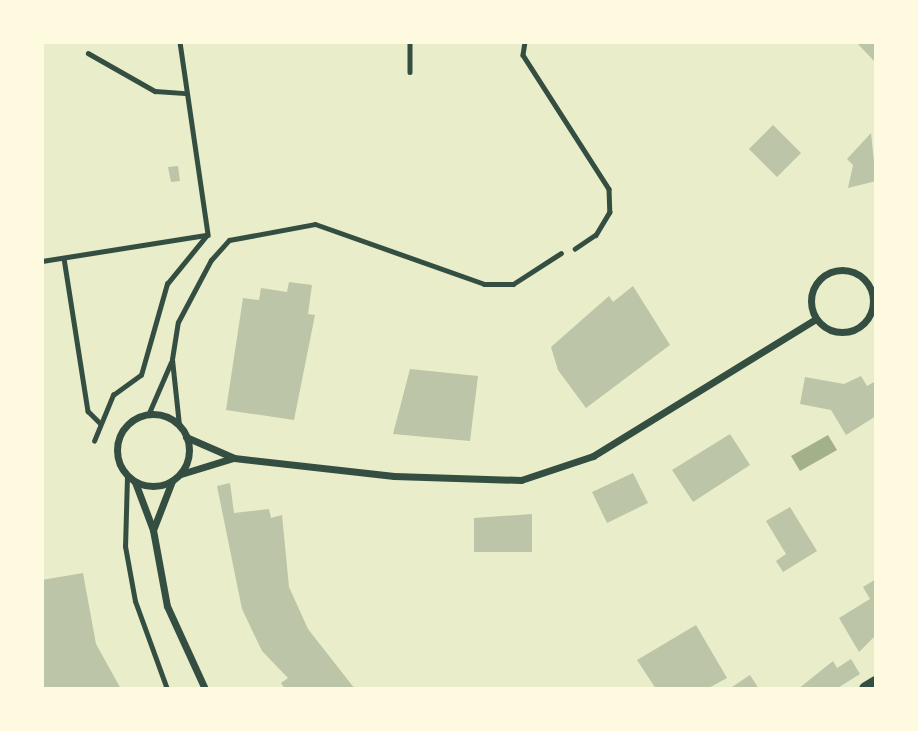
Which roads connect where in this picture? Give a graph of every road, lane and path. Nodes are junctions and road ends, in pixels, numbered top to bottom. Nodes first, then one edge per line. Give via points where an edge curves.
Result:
1 (180, 42) edge
2 (410, 42) edge
3 (525, 42) edge
4 (88, 53) dead end
5 (410, 72) dead end
6 (185, 93) junction
7 (208, 235) junction
8 (561, 253) joint
9 (64, 258) junction
10 (42, 261) edge
11 (816, 319) junction
12 (173, 359) junction
13 (148, 415) junction
14 (100, 423) junction
15 (179, 425) junction
16 (186, 438) junction
17 (94, 441) dead end
18 (234, 458) junction
19 (180, 475) junction
20 (127, 476) junction
21 (172, 481) junction
22 (135, 482) junction
23 (153, 530) junction
24 (876, 682) edge
25 (167, 689) edge
26 (205, 689) edge
27 (866, 689) edge

1 - 6 path
2 - 5 path
3 - 8 path via 523,55 609,189 610,212 596,235
4 - 6 path via 146,87
6 - 7 path
7 - 9 path
7 - 14 path via 187,254 159,300 141,375 113,395
8 - 12 lane via 513,284 484,284 315,224 266,229 229,240 211,260 181,312
9 - 10 path
9 - 14 path via 88,411
11 - 11 street via 833,331 853,330 872,307 869,287 845,270 826,275 813,290
11 - 18 street via 593,456 521,480 394,476
12 - 13 lane
12 - 15 lane
13 - 15 street
13 - 20 street via 129,424 118,442
14 - 17 path
15 - 16 street
16 - 18 street
16 - 19 street via 188,456
18 - 19 street
19 - 21 street
20 - 22 street
20 - 25 lane via 125,546 135,601
21 - 22 street via 153,486
21 - 23 street
22 - 23 street
23 - 26 street via 167,606
24 - 27 main road

